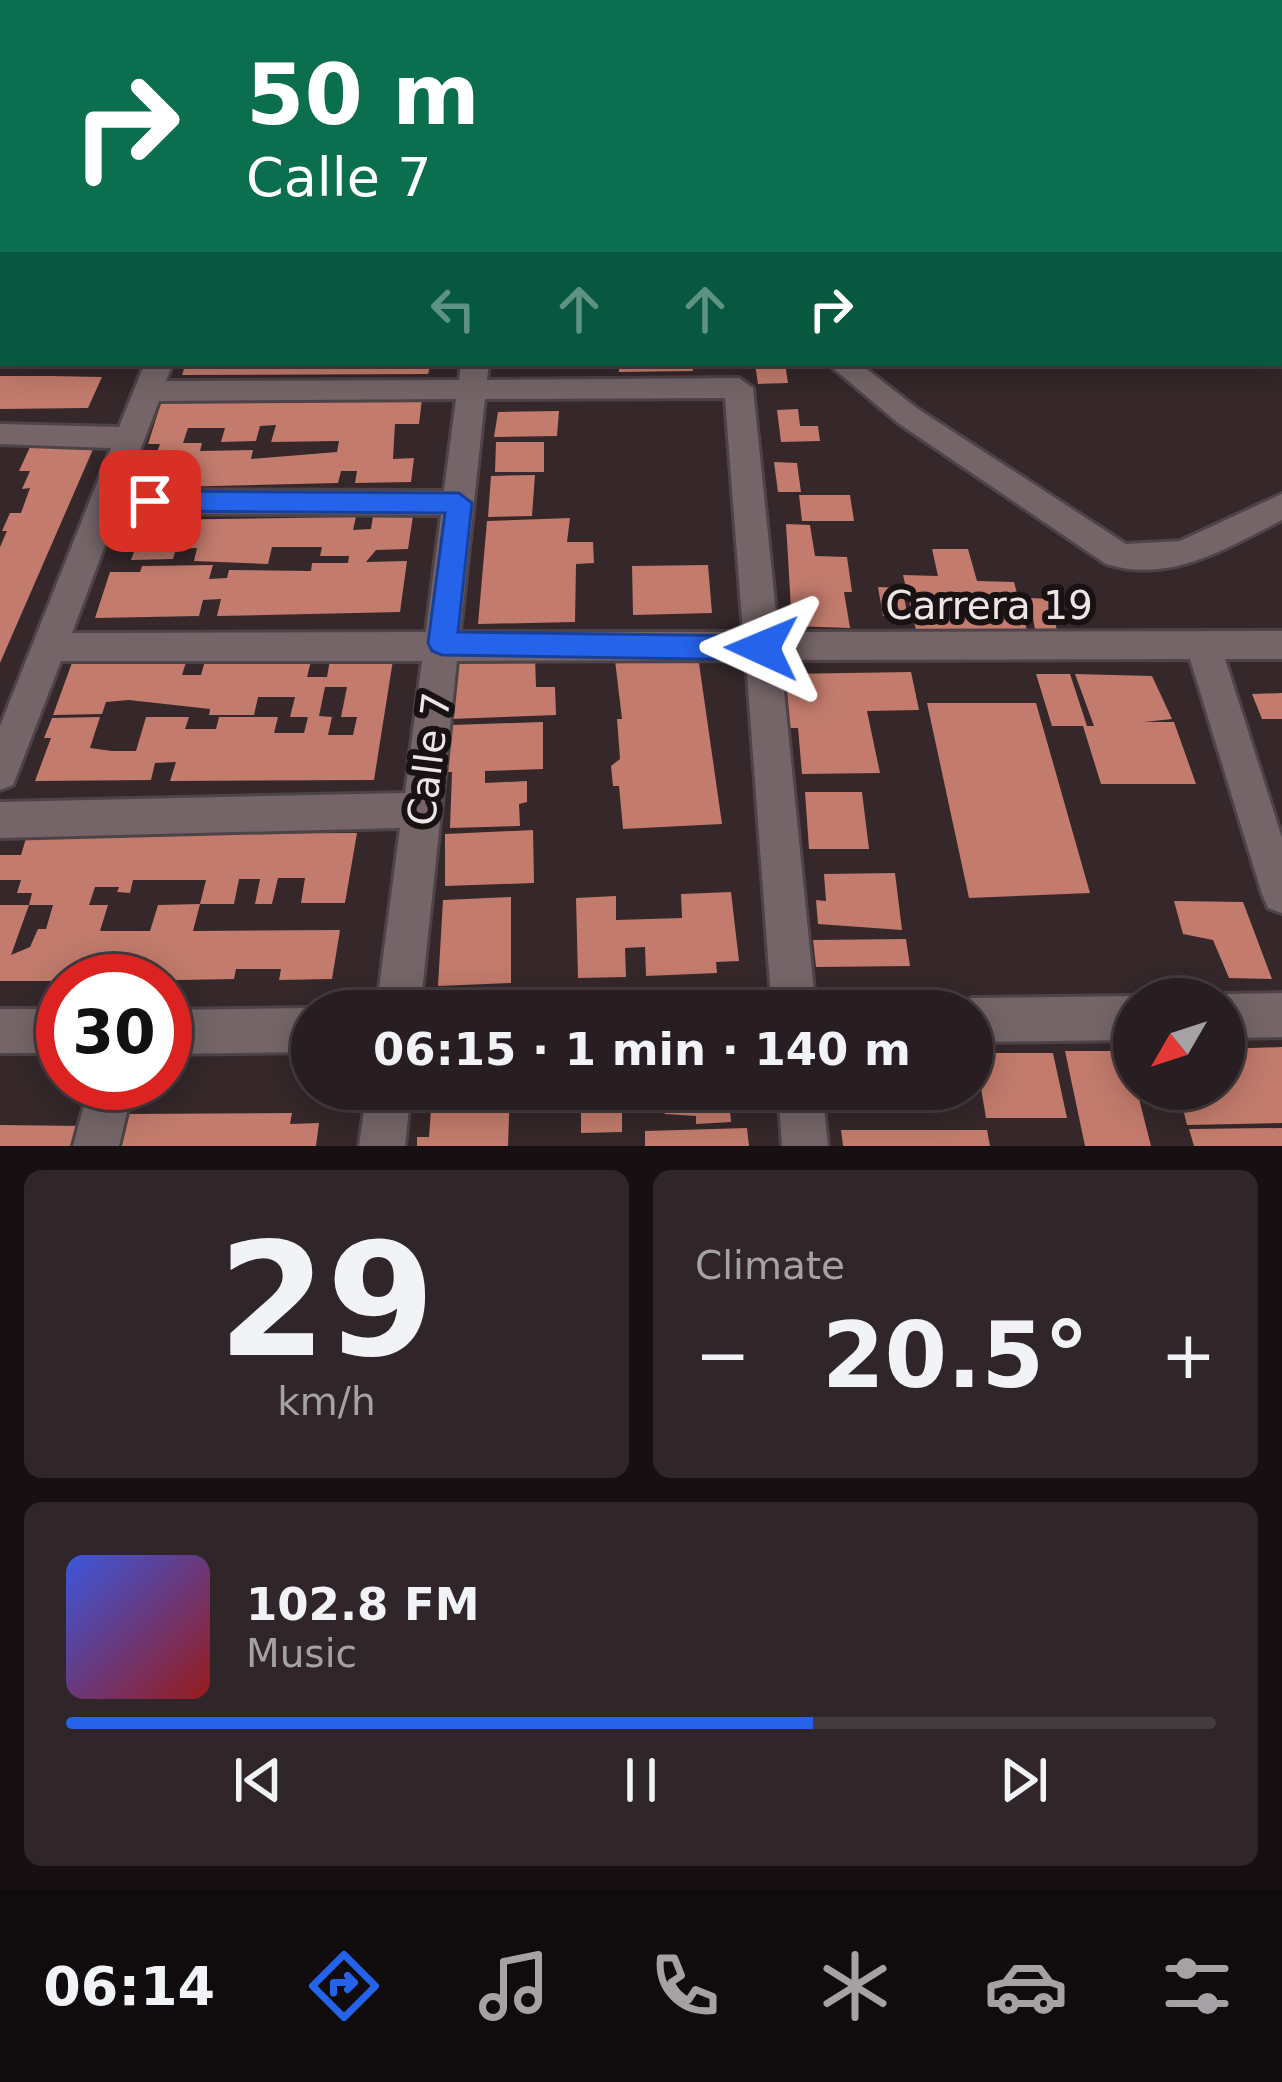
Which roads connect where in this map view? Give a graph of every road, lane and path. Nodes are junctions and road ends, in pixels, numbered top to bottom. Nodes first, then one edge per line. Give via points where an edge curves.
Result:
1 (846, 366) edge
2 (474, 376) edge
3 (153, 377) edge
4 (0, 434) edge
5 (130, 438) junction
6 (105, 501) junction
7 (459, 503) junction
8 (1282, 506) edge
9 (442, 643) junction
10 (1203, 645) junction
11 (1282, 645) edge
12 (49, 647) junction
13 (762, 648) junction
14 (0, 773) edge
15 (423, 811) junction
16 (0, 820) edge
17 (1282, 894) edge
18 (401, 990) edge
19 (792, 990) edge
20 (1245, 1016) edge
21 (1282, 1016) edge
22 (1113, 1018) edge
23 (993, 1020) edge
24 (291, 1030) edge
25 (0, 1031) edge
26 (36, 1031) edge
27 (192, 1032) edge
28 (105, 1110) edge
29 (386, 1110) edge
30 (802, 1110) edge
31 (96, 1146) edge
32 (382, 1146) edge
33 (805, 1146) edge

1 - 8 street via 1118,555 1174,558
2 - 3 street
2 - 7 street, Calle 7
2 - 13 street via 740,388
3 - 5 street
4 - 5 street
5 - 6 street
6 - 7 street
6 - 12 street
7 - 9 street, Calle 7
9 - 12 street, Carrera 19
9 - 13 street, Carrera 19
9 - 15 street, Calle 7
10 - 11 street, Carrera 19
10 - 13 street, Carrera 19
10 - 17 street
12 - 14 street
13 - 19 street
15 - 16 street
15 - 18 street, Calle 7
20 - 21 street
22 - 23 street
24 - 27 street
25 - 26 street
28 - 31 street
29 - 32 street
30 - 33 street

